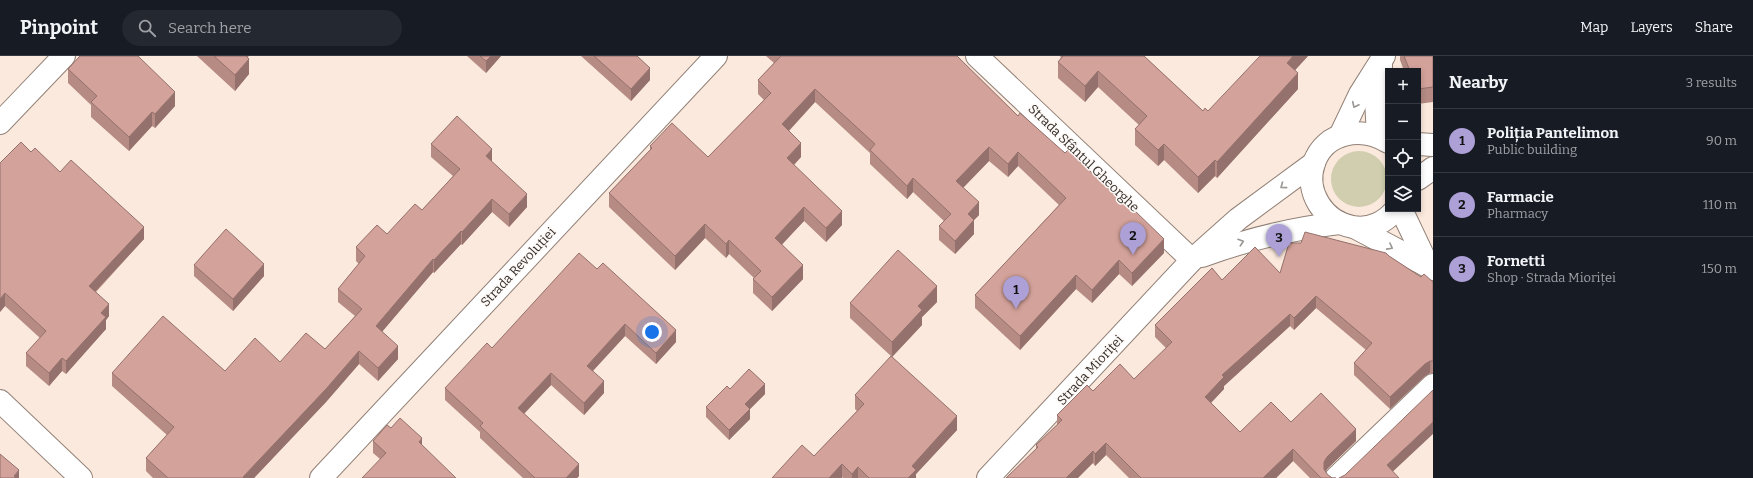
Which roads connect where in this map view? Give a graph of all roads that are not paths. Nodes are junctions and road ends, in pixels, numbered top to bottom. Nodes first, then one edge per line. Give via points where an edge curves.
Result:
1 (64, 56) edge
2 (716, 56) edge
3 (977, 56) edge
4 (1383, 58) edge
5 (0, 123) edge
6 (1340, 136) junction
7 (1383, 139) edge
8 (1421, 144) edge
9 (1433, 145) edge
10 (1314, 163) junction
11 (1433, 168) edge
12 (1421, 177) edge
13 (1394, 212) edge
14 (1402, 212) edge
15 (1348, 226) junction
16 (1192, 260) junction
17 (1430, 268) edge
18 (1433, 385) edge
19 (0, 401) edge
20 (81, 478) edge
21 (321, 478) edge
22 (988, 478) edge
23 (1336, 478) edge

1 - 5 street
2 - 21 street, Strada Revoluției
3 - 16 street, Strada Sfântul Gheorghe
4 -> 6 street via 1360,94
4 - 7 street via 1376,100
6 - 7 street via 1366,133
6 - 10 street via 1320,151
8 - 9 street
10 - 15 street via 1312,191 1318,204 1327,216
10 -> 16 street, Strada Mioriței via 1238,219
11 - 12 street
13 - 15 street, Strada Mioriței via 1381,223 1369,227
14 - 17 street
16 -> 15 street, Strada Mioriței via 1271,234 1306,227
15 -> 17 street
16 - 22 street, Strada Mioriței
18 - 23 street
19 - 20 street

